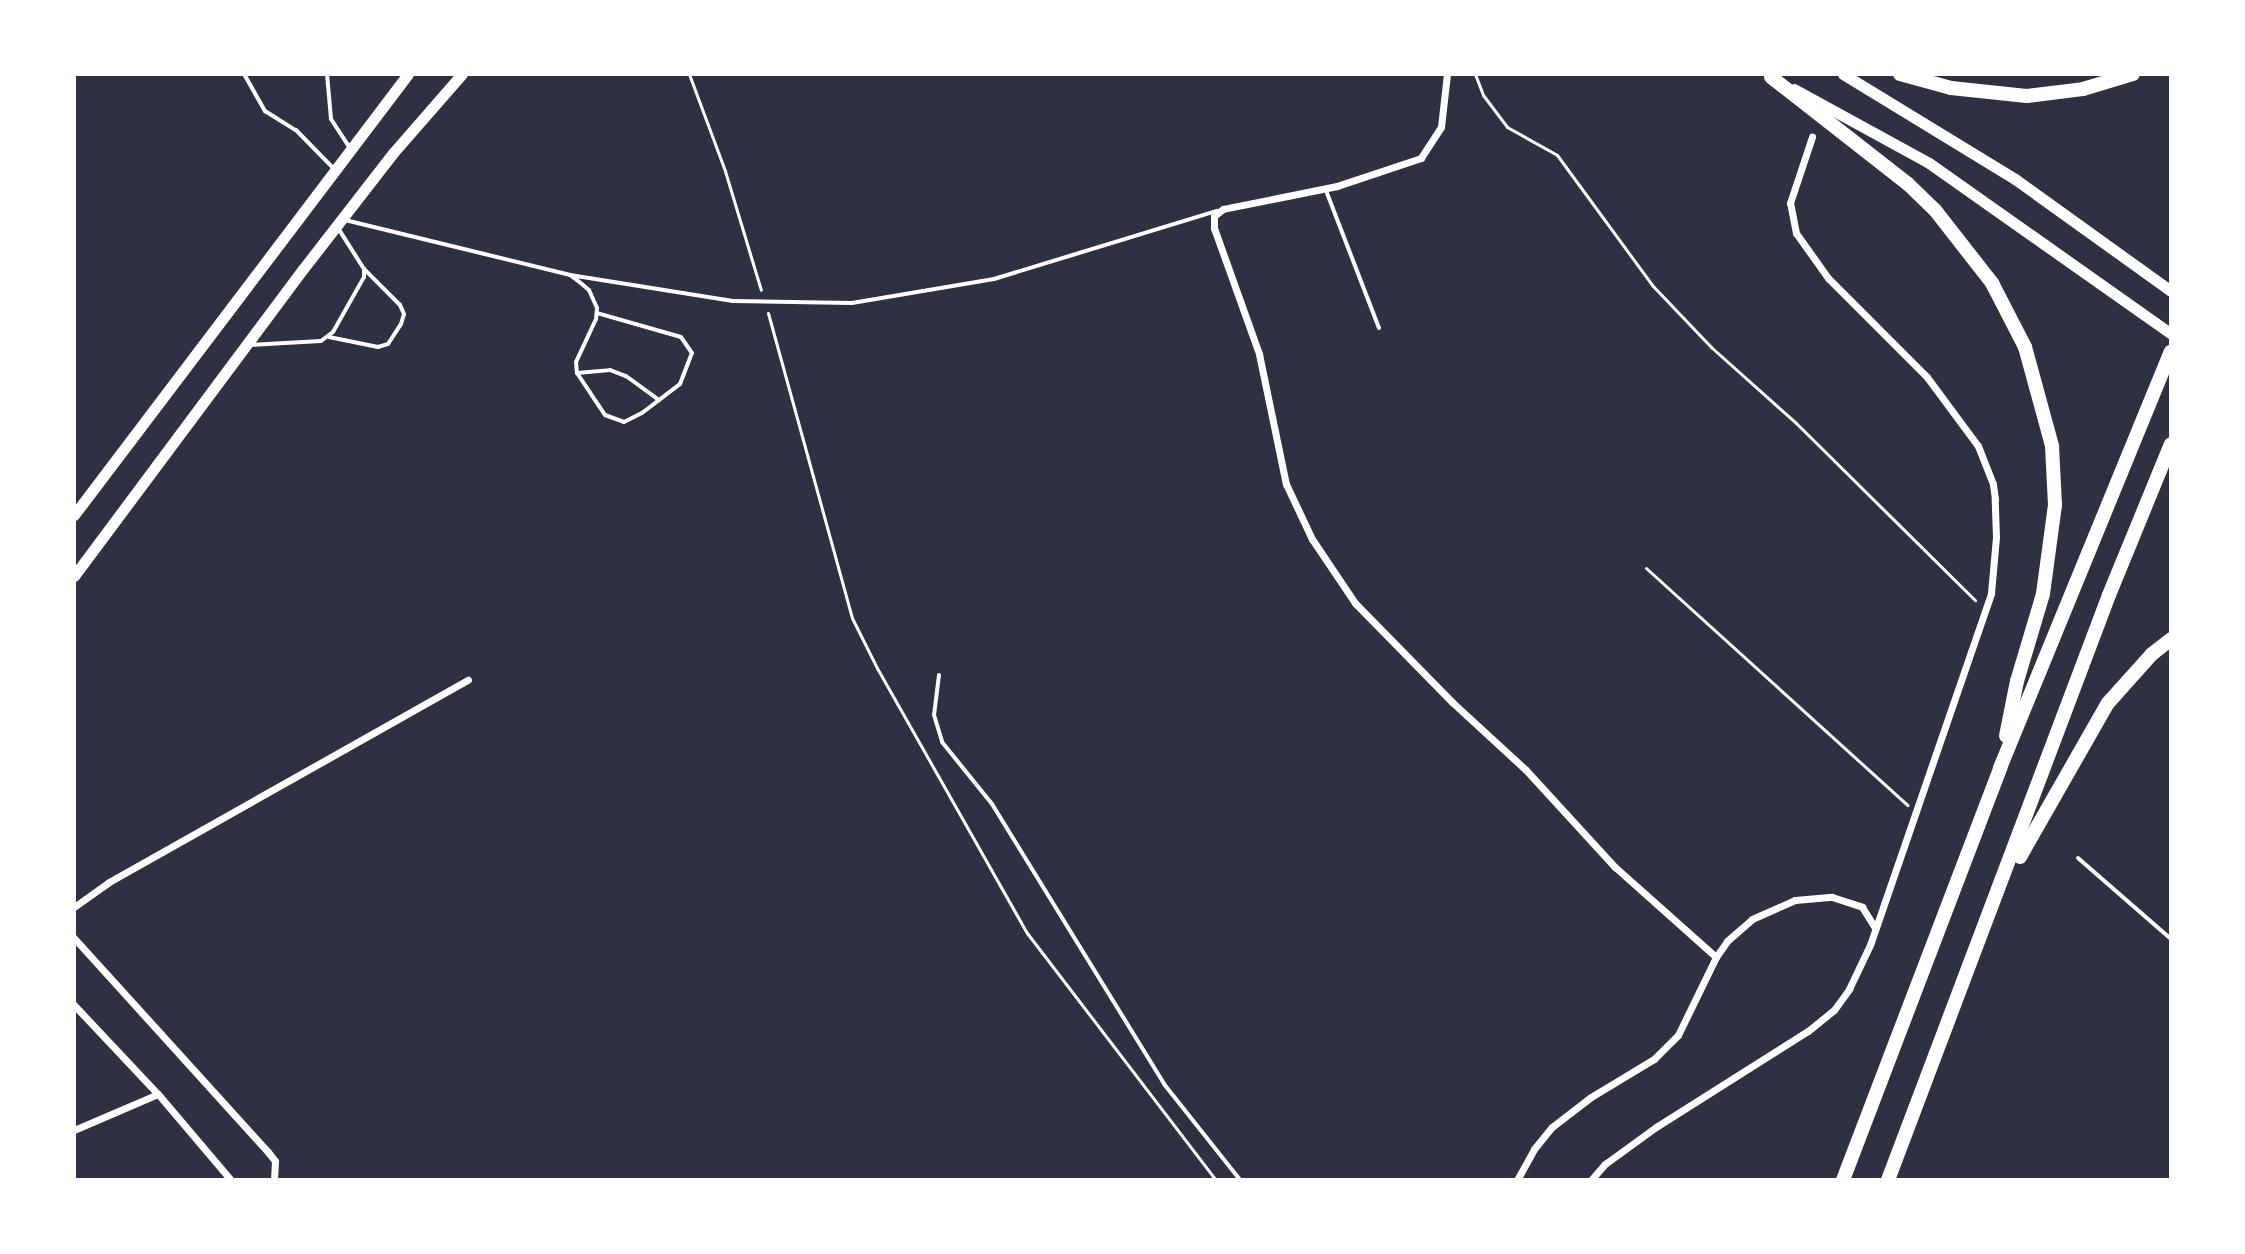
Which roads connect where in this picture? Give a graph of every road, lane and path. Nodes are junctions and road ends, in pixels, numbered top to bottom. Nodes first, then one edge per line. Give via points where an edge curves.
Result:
1 (244, 74) edge
2 (327, 74) edge
3 (408, 74) edge
4 (462, 74) edge
5 (689, 74) edge
6 (1447, 74) edge
7 (1475, 74) edge
8 (1843, 74) edge
9 (1900, 74) edge
10 (2133, 74) edge
11 (1768, 75) edge
12 (1812, 137) dead end
13 (350, 149) junction
14 (334, 170) junction
15 (1325, 188) junction
16 (1223, 209) junction
17 (340, 224) junction
18 (364, 269) junction
19 (570, 275) junction
20 (2171, 291) edge
21 (765, 304) junction
22 (597, 313) junction
23 (1379, 328) dead end
24 (2171, 334) edge
25 (329, 337) junction
26 (247, 345) junction
27 (2171, 352) edge
28 (577, 373) junction
29 (659, 400) junction
30 (2171, 444) edge
31 (74, 515) edge
32 (1646, 568) dead end
33 (74, 576) edge
34 (1986, 611) junction
35 (2171, 639) edge
36 (939, 675) dead end
37 (468, 680) dead end
38 (2000, 768) junction
39 (1916, 813) junction
40 (2078, 858) dead end
41 (1994, 903) junction
42 (74, 907) edge
43 (1875, 928) junction
44 (74, 938) edge
45 (2171, 939) edge
46 (1716, 957) junction
47 (74, 1005) edge
48 (158, 1094) junction
49 (74, 1130) edge
50 (231, 1180) edge
51 (274, 1180) edge
52 (1216, 1180) edge
53 (1240, 1180) edge
54 (1517, 1180) edge
55 (1591, 1180) edge
56 (1843, 1180) edge
57 (1888, 1180) edge

1 - 14 lane via 265,111 296,130
2 - 13 lane via 331,119
3 - 13 main road
4 - 17 main road
5 - 21 path
6 - 15 street via 1441,127 1421,158
7 - 34 path via 1483,95 1507,127 1557,155 1652,285
8 - 20 main road via 2015,179
9 - 10 highway via 1951,88 2027,96 2083,89
11 - 24 main road via 1929,163
11 - 38 highway via 1908,184 1968,247 2009,314 2038,385 2052,446 2055,505 2043,594 2017,681
12 - 34 street via 1790,203 1796,233 1828,278 1965,424 1988,466 1996,537
13 - 14 main road
14 - 31 main road
15 - 16 street
15 - 23 lane
16 - 21 lane via 994,279 852,303
16 - 46 street via 1214,216 1214,228 1259,354 1286,484 1328,565 1355,603 1419,669 1526,770 1615,867
17 - 18 lane
17 - 19 lane
17 - 26 main road
18 - 25 lane via 362,286
18 - 25 lane via 400,305 401,324 388,344 378,347
19 - 21 lane
19 - 22 lane via 589,290
21 - 52 path via 852,618 877,668 1027,933
22 - 28 lane via 579,353
22 - 29 lane via 681,337 692,353 690,364 680,384
25 - 26 lane
26 - 33 main road
27 - 38 highway
28 - 29 lane via 610,370
28 - 29 lane via 605,415 615,420 633,418
30 - 41 highway
32 - 39 path
34 - 39 street
35 - 41 highway via 2101,713
36 - 53 lane via 934,715 942,742 992,804 1164,1084
37 - 42 street via 109,882
38 - 56 highway
39 - 43 street
40 - 45 lane
41 - 57 highway
43 - 46 street via 1852,901 1795,900 1752,919
43 - 55 street via 1862,967 1834,1010 1788,1046 1656,1127
44 - 51 street via 268,1152 275,1161
46 - 54 street via 1678,1035 1654,1059 1552,1127
47 - 48 street
48 - 49 street
48 - 50 street

